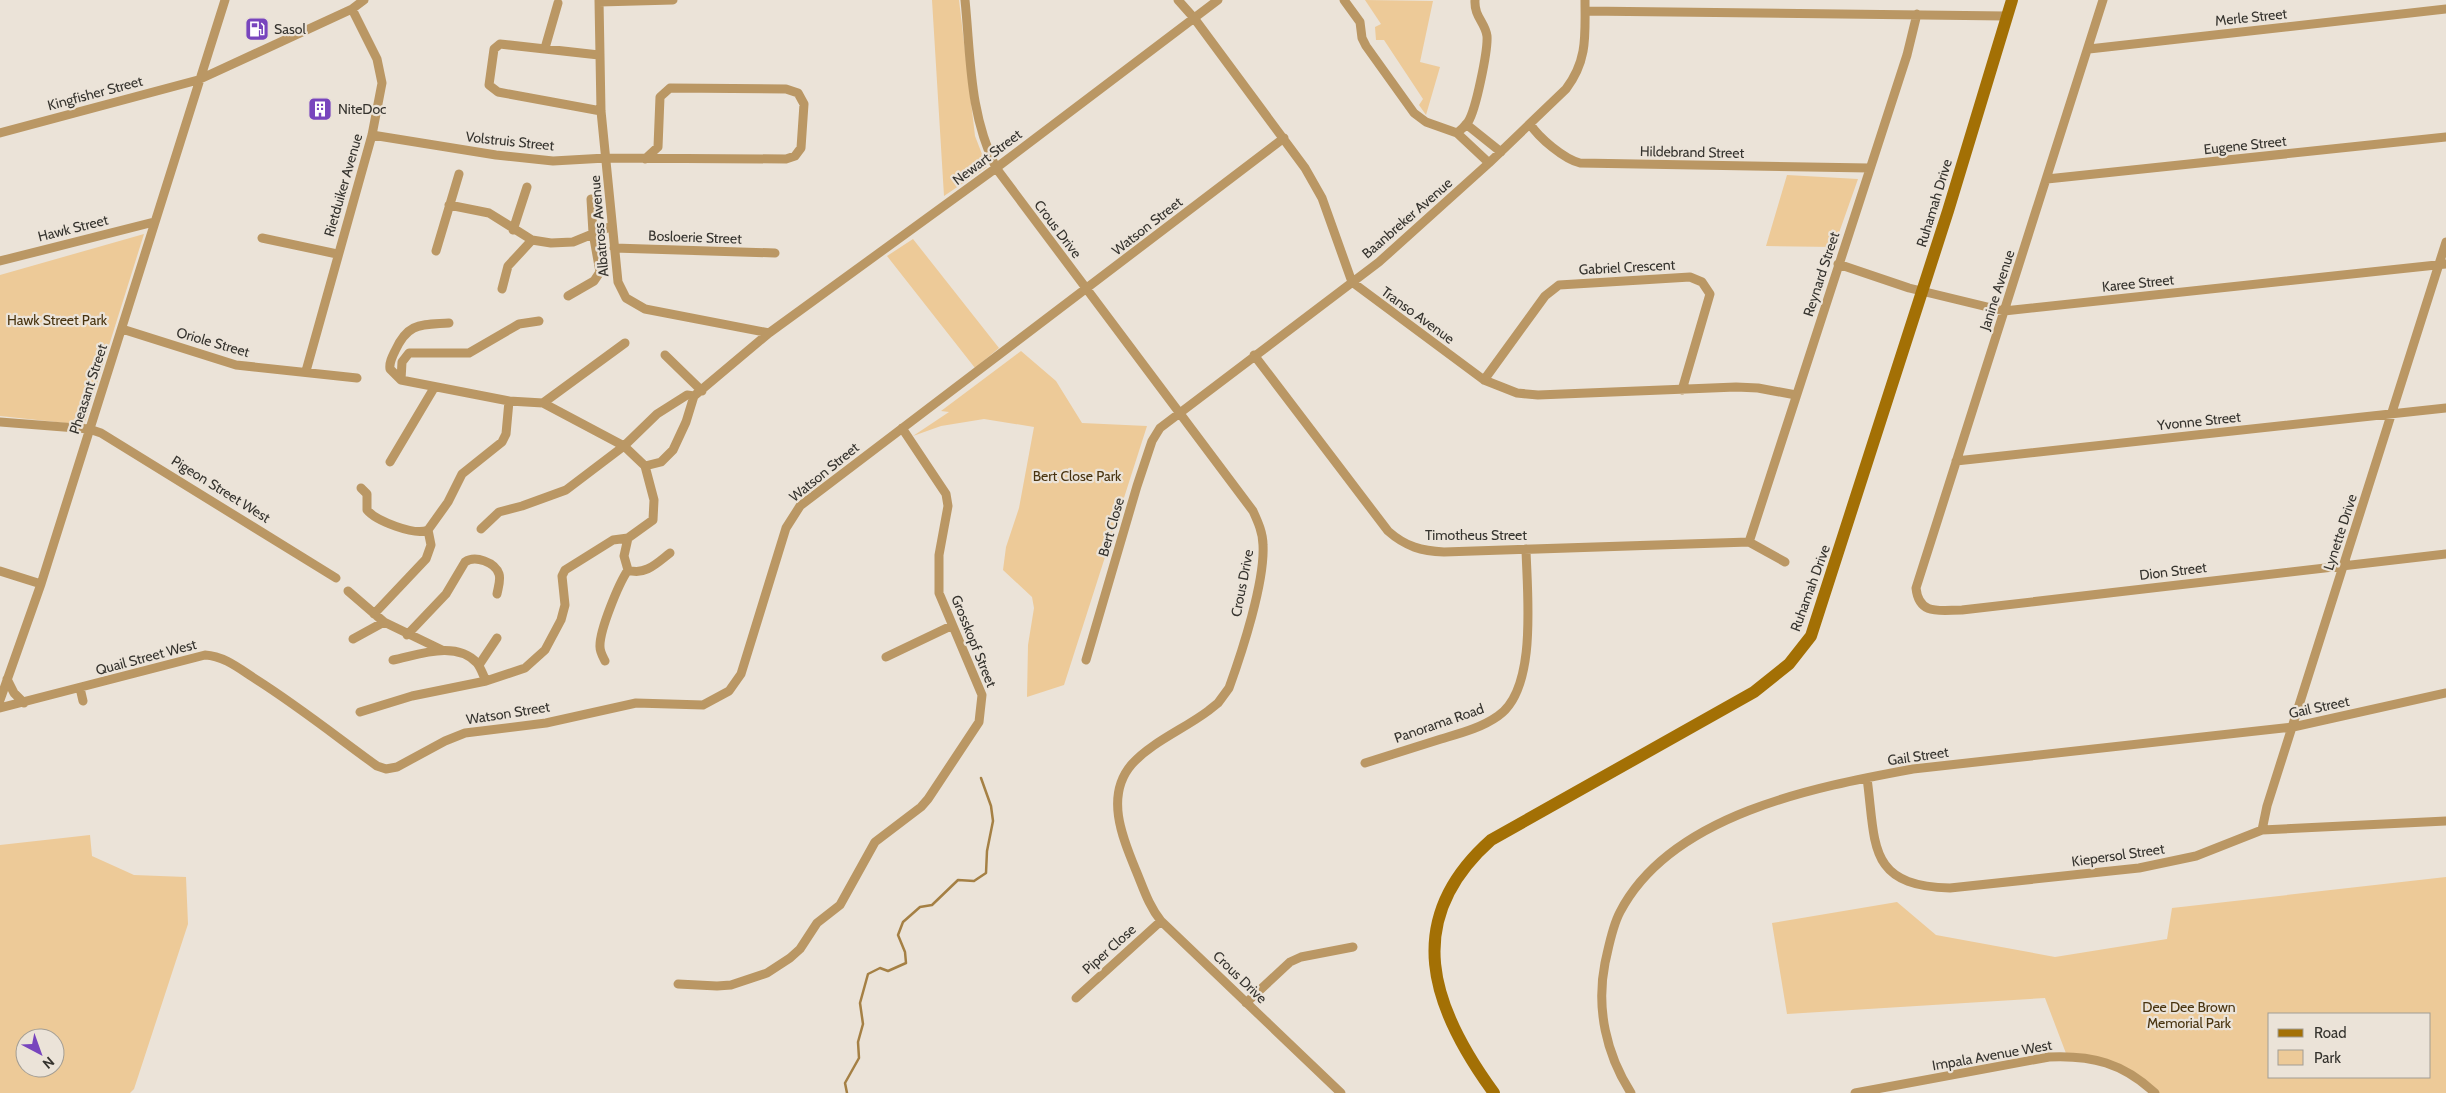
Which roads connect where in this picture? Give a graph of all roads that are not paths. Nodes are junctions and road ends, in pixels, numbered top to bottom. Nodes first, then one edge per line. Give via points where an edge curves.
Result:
1 (225, 0) edge
2 (364, 0) edge
3 (673, 0) edge
4 (965, 0) edge
5 (1178, 0) edge
6 (1218, 0) edge
7 (1344, 0) edge
8 (1475, 0) edge
9 (1585, 0) edge
10 (2012, 0) edge
11 (2103, 0) edge
12 (599, 1) edge
13 (558, 3) dead end
14 (352, 10) junction
15 (2446, 10) edge
16 (1585, 11) junction
17 (1916, 14) junction
18 (2006, 16) junction
19 (1194, 18) junction
20 (545, 48) junction
21 (2089, 49) junction
22 (598, 55) junction
23 (198, 80) junction
24 (601, 111) junction
25 (1466, 124) junction
26 (1530, 124) junction
27 (0, 133) edge
28 (1457, 133) junction
29 (372, 135) junction
30 (2446, 137) edge
31 (1284, 138) junction
32 (1501, 152) junction
33 (606, 158) junction
34 (645, 159) junction
35 (1489, 163) junction
36 (996, 168) junction
37 (1869, 168) junction
38 (459, 174) dead end
39 (2047, 180) junction
40 (527, 187) dead end
41 (591, 199) dead end
42 (449, 205) junction
43 (154, 222) junction
44 (612, 226) junction
45 (513, 230) junction
46 (593, 233) junction
47 (262, 238) dead end
48 (532, 240) junction
49 (2446, 242) edge
50 (614, 248) junction
51 (436, 252) dead end
52 (775, 253) dead end
53 (337, 254) junction
54 (0, 261) edge
55 (1838, 264) junction
56 (2442, 264) edge
57 (1352, 282) junction
58 (502, 289) dead end
59 (1086, 290) junction
60 (1922, 291) junction
61 (568, 296) dead end
62 (2004, 312) junction
63 (538, 321) dead end
64 (449, 323) dead end
65 (122, 329) junction
66 (769, 333) junction
67 (625, 344) dead end
68 (666, 355) dead end
69 (1254, 355) junction
70 (306, 371) junction
71 (357, 378) dead end
72 (401, 380) junction
73 (1484, 380) junction
74 (434, 388) junction
75 (1682, 390) junction
76 (698, 393) junction
77 (1796, 395) junction
78 (509, 401) junction
79 (543, 403) junction
80 (2446, 408) edge
81 (1180, 412) junction
82 (2392, 414) junction
83 (0, 422) edge
84 (902, 428) junction
85 (90, 429) junction
86 (624, 446) junction
87 (1956, 461) junction
88 (390, 462) dead end
89 (645, 466) junction
90 (362, 488) dead end
91 (428, 530) junction
92 (481, 530) dead end
93 (628, 538) junction
94 (1749, 542) junction
95 (1526, 549) junction
96 (670, 553) dead end
97 (2446, 554) edge
98 (1785, 562) dead end
99 (2344, 565) junction
100 (628, 570) junction
101 (0, 571) edge
102 (336, 578) dead end
103 (41, 584) junction
104 (1916, 588) joint
105 (348, 591) dead end
106 (498, 594) dead end
107 (374, 614) junction
108 (384, 622) junction
109 (952, 626) junction
110 (407, 635) junction
111 (497, 638) dead end
112 (354, 640) dead end
113 (442, 650) junction
114 (886, 657) dead end
115 (393, 660) dead end
116 (1086, 660) dead end
117 (605, 661) dead end
118 (479, 665) junction
119 (7, 679) junction
120 (486, 681) junction
121 (80, 688) junction
122 (2446, 693) edge
123 (0, 700) edge
124 (83, 701) dead end
125 (24, 703) junction
126 (0, 708) edge
127 (360, 712) dead end
128 (2293, 727) junction
129 (1365, 762) dead end
130 (386, 770) joint
131 (1867, 778) junction
132 (2446, 821) edge
133 (2262, 830) junction
134 (1161, 920) junction
135 (1353, 947) dead end
136 (678, 984) dead end
137 (1076, 998) dead end
138 (1246, 1002) junction
139 (1341, 1093) edge
140 (1494, 1093) edge
141 (1631, 1093) edge
142 (1855, 1093) edge
143 (2155, 1093) edge

1 - 23 street, Pheasant Street
2 - 14 street, Kingfisher Street
3 - 12 street
4 - 36 street, Crous Drive via 974,100 982,137
5 - 19 street
6 - 19 street, Newart Street
7 - 28 street via 1360,22 1366,46 1414,113 1426,122
8 - 25 street via 1476,14 1487,36 1486,53 1473,110
9 - 16 street, Baanbreker Avenue
10 - 18 street, Ruhamah Drive
11 - 21 street, Janine Avenue
12 - 22 street, Albatross Avenue
13 - 20 street
14 - 23 street, Kingfisher Street
14 - 29 street, Rietduiker Avenue via 382,76
15 - 21 street, Merle Street
16 - 17 street
16 - 26 street, Baanbreker Avenue via 1582,60 1576,76
17 - 18 street
17 - 37 street, Reynard Street via 1907,55
18 - 60 street, Ruhamah Drive
19 - 31 street
19 - 36 street, Newart Street
20 - 22 street
20 - 24 street via 498,45 490,87 498,92
21 - 39 street, Janine Avenue
22 - 24 street, Albatross Avenue
23 - 27 street, Kingfisher Street
23 - 43 street, Pheasant Street
24 - 33 street, Albatross Avenue
25 - 28 street
25 - 32 street
26 - 32 street, Baanbreker Avenue
26 - 37 street, Hildebrand Street via 1536,134 1580,163
28 - 35 street
29 - 33 street, Volstruis Street via 553,161
29 - 53 street, Rietduiker Avenue
30 - 39 street, Eugene Street
31 - 57 street via 1322,198
31 - 59 street, Watson Street
32 - 35 street, Baanbreker Avenue
33 - 34 street, Volstruis Street
33 - 44 street, Albatross Avenue
34 - 34 street, Volstruis Street via 658,146 660,97 667,89 794,90 802,97 800,151 786,159
35 - 57 street, Baanbreker Avenue via 1379,262
36 - 59 street, Crous Drive
36 - 66 street, Newart Street
37 - 55 street, Reynard Street
38 - 42 street
39 - 62 street, Janine Avenue
40 - 45 street
41 - 46 street
42 - 45 street via 489,213
42 - 51 street
43 - 54 street, Hawk Street
43 - 65 street, Pheasant Street
44 - 46 street
44 - 50 street, Albatross Avenue
45 - 48 street
46 - 48 street via 567,243
46 - 61 street via 600,272 594,281
47 - 53 street
48 - 58 street via 508,266
49 - 56 street, Lynette Drive
50 - 52 street, Bosloerie Street
50 - 66 street, Albatross Avenue via 621,290 635,305 666,315
53 - 70 street, Rietduiker Avenue
55 - 60 street, Karee Street
55 - 77 street, Reynard Street
56 - 62 street, Karee Street
56 - 82 street, Lynette Drive
57 - 69 street, Baanbreker Avenue
57 - 73 street, Transo Avenue
59 - 81 street, Crous Drive
59 - 84 street, Watson Street
60 - 62 street, Karee Street
60 - 140 street, Ruhamah Drive via 1819,614 1802,650 1754,692 1491,840 1471,858 1450,890 1437,928 1436,980 1451,1023
62 - 87 street, Janine Avenue
63 - 72 street via 520,324 469,353 410,353 402,362
64 - 72 street via 419,326 405,333 389,367
65 - 70 street, Oriole Street via 236,365
65 - 85 street, Pheasant Street
66 - 76 street, Newart Street
67 - 79 street
68 - 76 street
69 - 81 street, Baanbreker Avenue
69 - 95 street, Timotheus Street via 1398,540 1424,551
70 - 71 street, Oriole Street
72 - 74 street
73 - 75 street, Transo Avenue via 1517,393 1538,395
73 - 75 street, Gabriel Crescent via 1545,296 1559,285 1690,277 1702,282 1710,294
74 - 78 street
74 - 88 street
75 - 77 street, Transo Avenue via 1758,388
76 - 86 street via 686,395 657,414
76 - 89 street via 673,450 661,462
77 - 94 street, Reynard Street
78 - 79 street
78 - 91 street via 506,434 502,442 462,474 448,502
79 - 86 street
80 - 82 street, Yvonne Street
81 - 116 street, Bert Close via 1166,421 1152,442
81 - 134 street, Crous Drive via 1253,511 1262,534 1263,554 1250,617 1224,696 1208,712 1144,753 1126,772 1120,788 1117,804 1120,828 1149,904
82 - 87 street, Yvonne Street
82 - 99 street, Lynette Drive
83 - 85 street
84 - 109 street, Grosskopf Street via 927,463 947,500 938,572 940,593
84 - 130 street, Watson Street via 813,494 792,517 741,674 733,687 720,696 703,705 636,703 546,723 465,733
85 - 102 street, Pigeon Street West via 118,442
85 - 103 street, Pheasant Street
86 - 89 street
86 - 92 street via 566,490 499,512
87 - 104 street, Janine Avenue
89 - 93 street via 654,500 654,514 650,524
90 - 91 street via 368,495 367,510 374,516 413,532
91 - 107 street via 431,544 426,559
93 - 100 street via 624,556
93 - 120 street via 613,540 568,566 562,576 564,612 545,650 525,668
94 - 95 street, Timotheus Street
94 - 98 street
95 - 129 street, Panorama Road via 1524,673 1513,701 1498,716 1479,727
96 - 100 street via 641,573
97 - 99 street, Dion Street
99 - 104 street, Dion Street via 1962,610 1928,609 1919,602
99 - 128 street, Lynette Drive
100 - 117 street via 620,582 600,639
101 - 103 street
103 - 119 street, Pheasant Street
105 - 107 street
106 - 110 street via 500,577 496,569 481,560 465,562 442,598
107 - 108 street
108 - 110 street
108 - 112 street
109 - 114 street
109 - 136 street, Grosskopf Street via 978,683 982,710 979,722 928,799 874,842 840,905 818,923 790,958 767,973 731,985
110 - 113 street
111 - 118 street
113 - 115 street
113 - 118 street via 470,658
118 - 120 street
119 - 123 street, Pheasant Street
119 - 125 street
120 - 127 street via 412,696
121 - 124 street
121 - 125 street, Quail Street West
121 - 130 street, Quail Street West via 205,655 212,656 282,696
122 - 128 street, Gail Street
125 - 126 street, Quail Street West
128 - 131 street, Gail Street via 1913,769
128 - 133 street, Lynette Drive
131 - 133 street, Kiepersol Street via 1876,846 1881,859 1899,879 1933,888 2139,868 2196,856
131 - 141 street, Gail Street via 1782,799 1708,830 1678,847 1634,890 1620,913 1609,946 1602,999 1605,1031
132 - 133 street, Kiepersol Street
134 - 137 street, Piper Close
134 - 138 street, Crous Drive
135 - 138 street via 1290,962
138 - 139 street, Crous Drive
142 - 143 street, Impala Avenue West via 2069,1056 2116,1065 2136,1076

